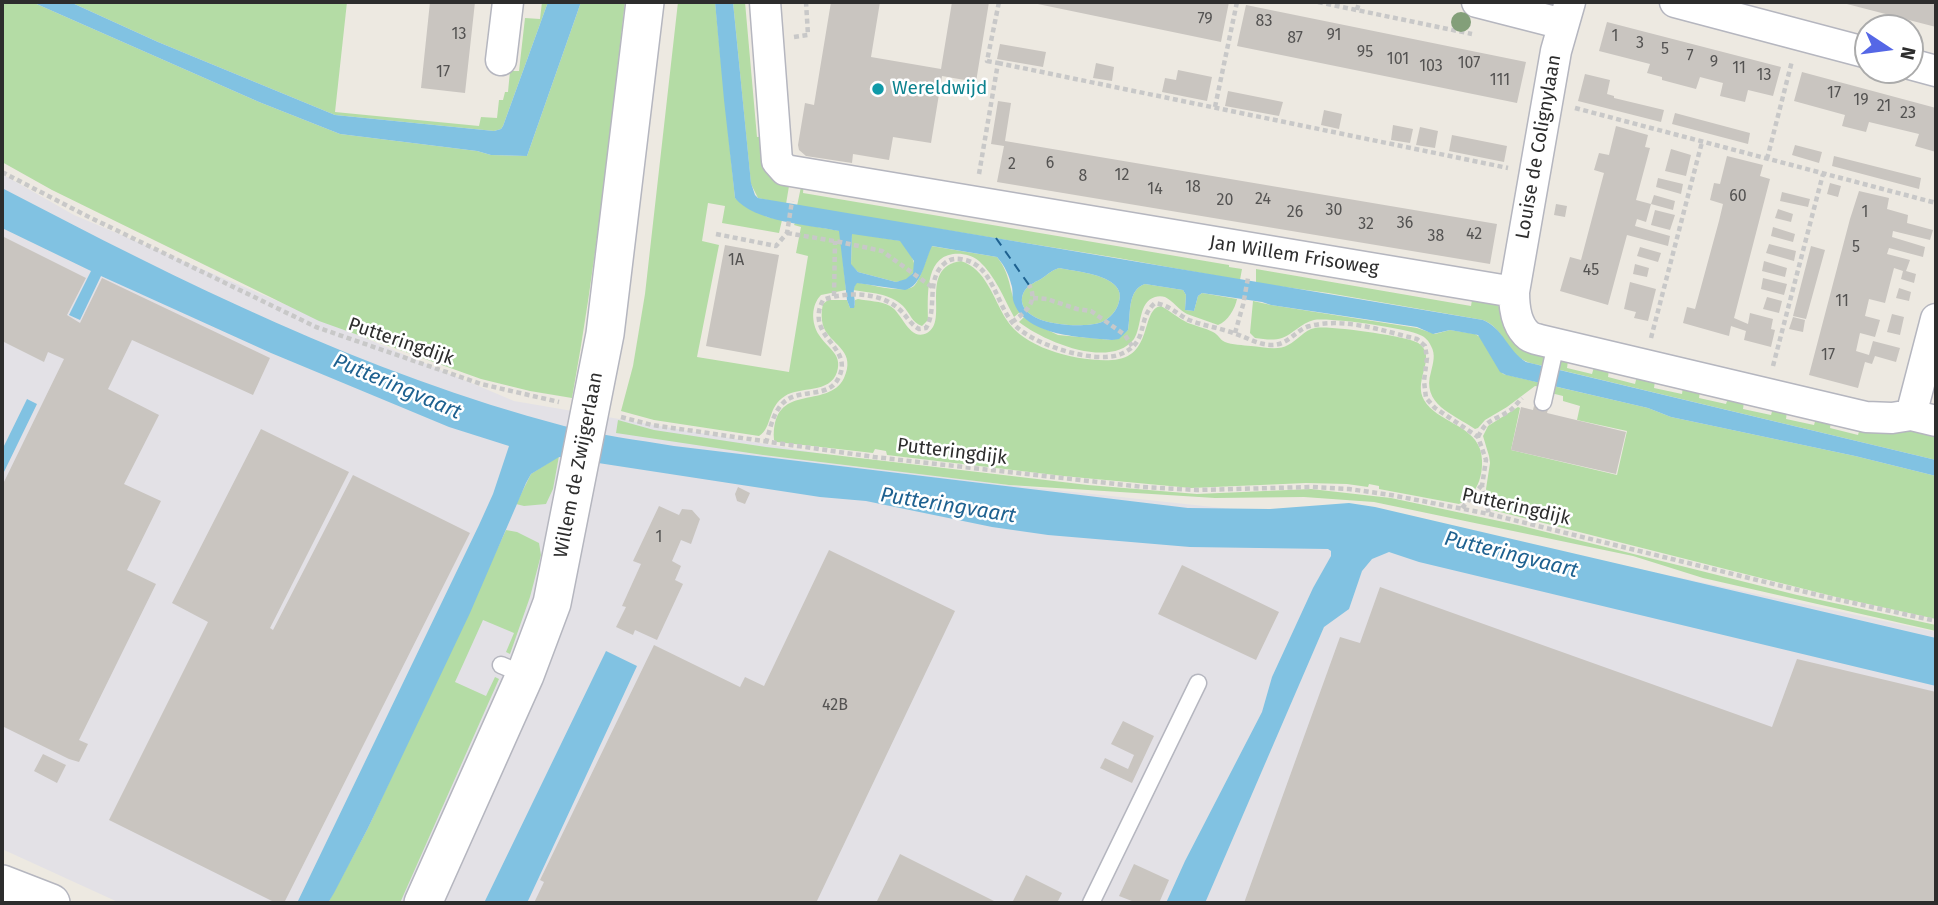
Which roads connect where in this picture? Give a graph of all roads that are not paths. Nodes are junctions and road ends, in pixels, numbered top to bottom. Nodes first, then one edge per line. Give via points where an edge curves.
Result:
1 (508, 2) edge
2 (645, 2) edge
3 (765, 2) edge
4 (1477, 2) edge
5 (1675, 2) edge
6 (1567, 13) edge
7 (1854, 49) edge
8 (501, 60) dead end
9 (1514, 292) junction
10 (1936, 319) edge
11 (1554, 352) junction
12 (1544, 395) road end
13 (1924, 418) edge
14 (1198, 683) dead end
15 (2, 884) edge
16 (51, 903) edge
17 (423, 903) edge
18 (1091, 903) edge

1 - 8 street
2 - 17 street, Willem de Zwijgerlaan via 606,334 552,603 513,670
3 - 9 street, Jan Willem Frisoweg via 777,161 785,170
4 - 6 street
5 - 7 street
6 - 9 street, Louise de Colignylaan via 1556,51
9 - 11 street via 1514,308 1528,336
10 - 13 street
11 - 12 lane
11 - 13 street via 1644,365 1866,417
14 - 18 lane
15 - 16 street

